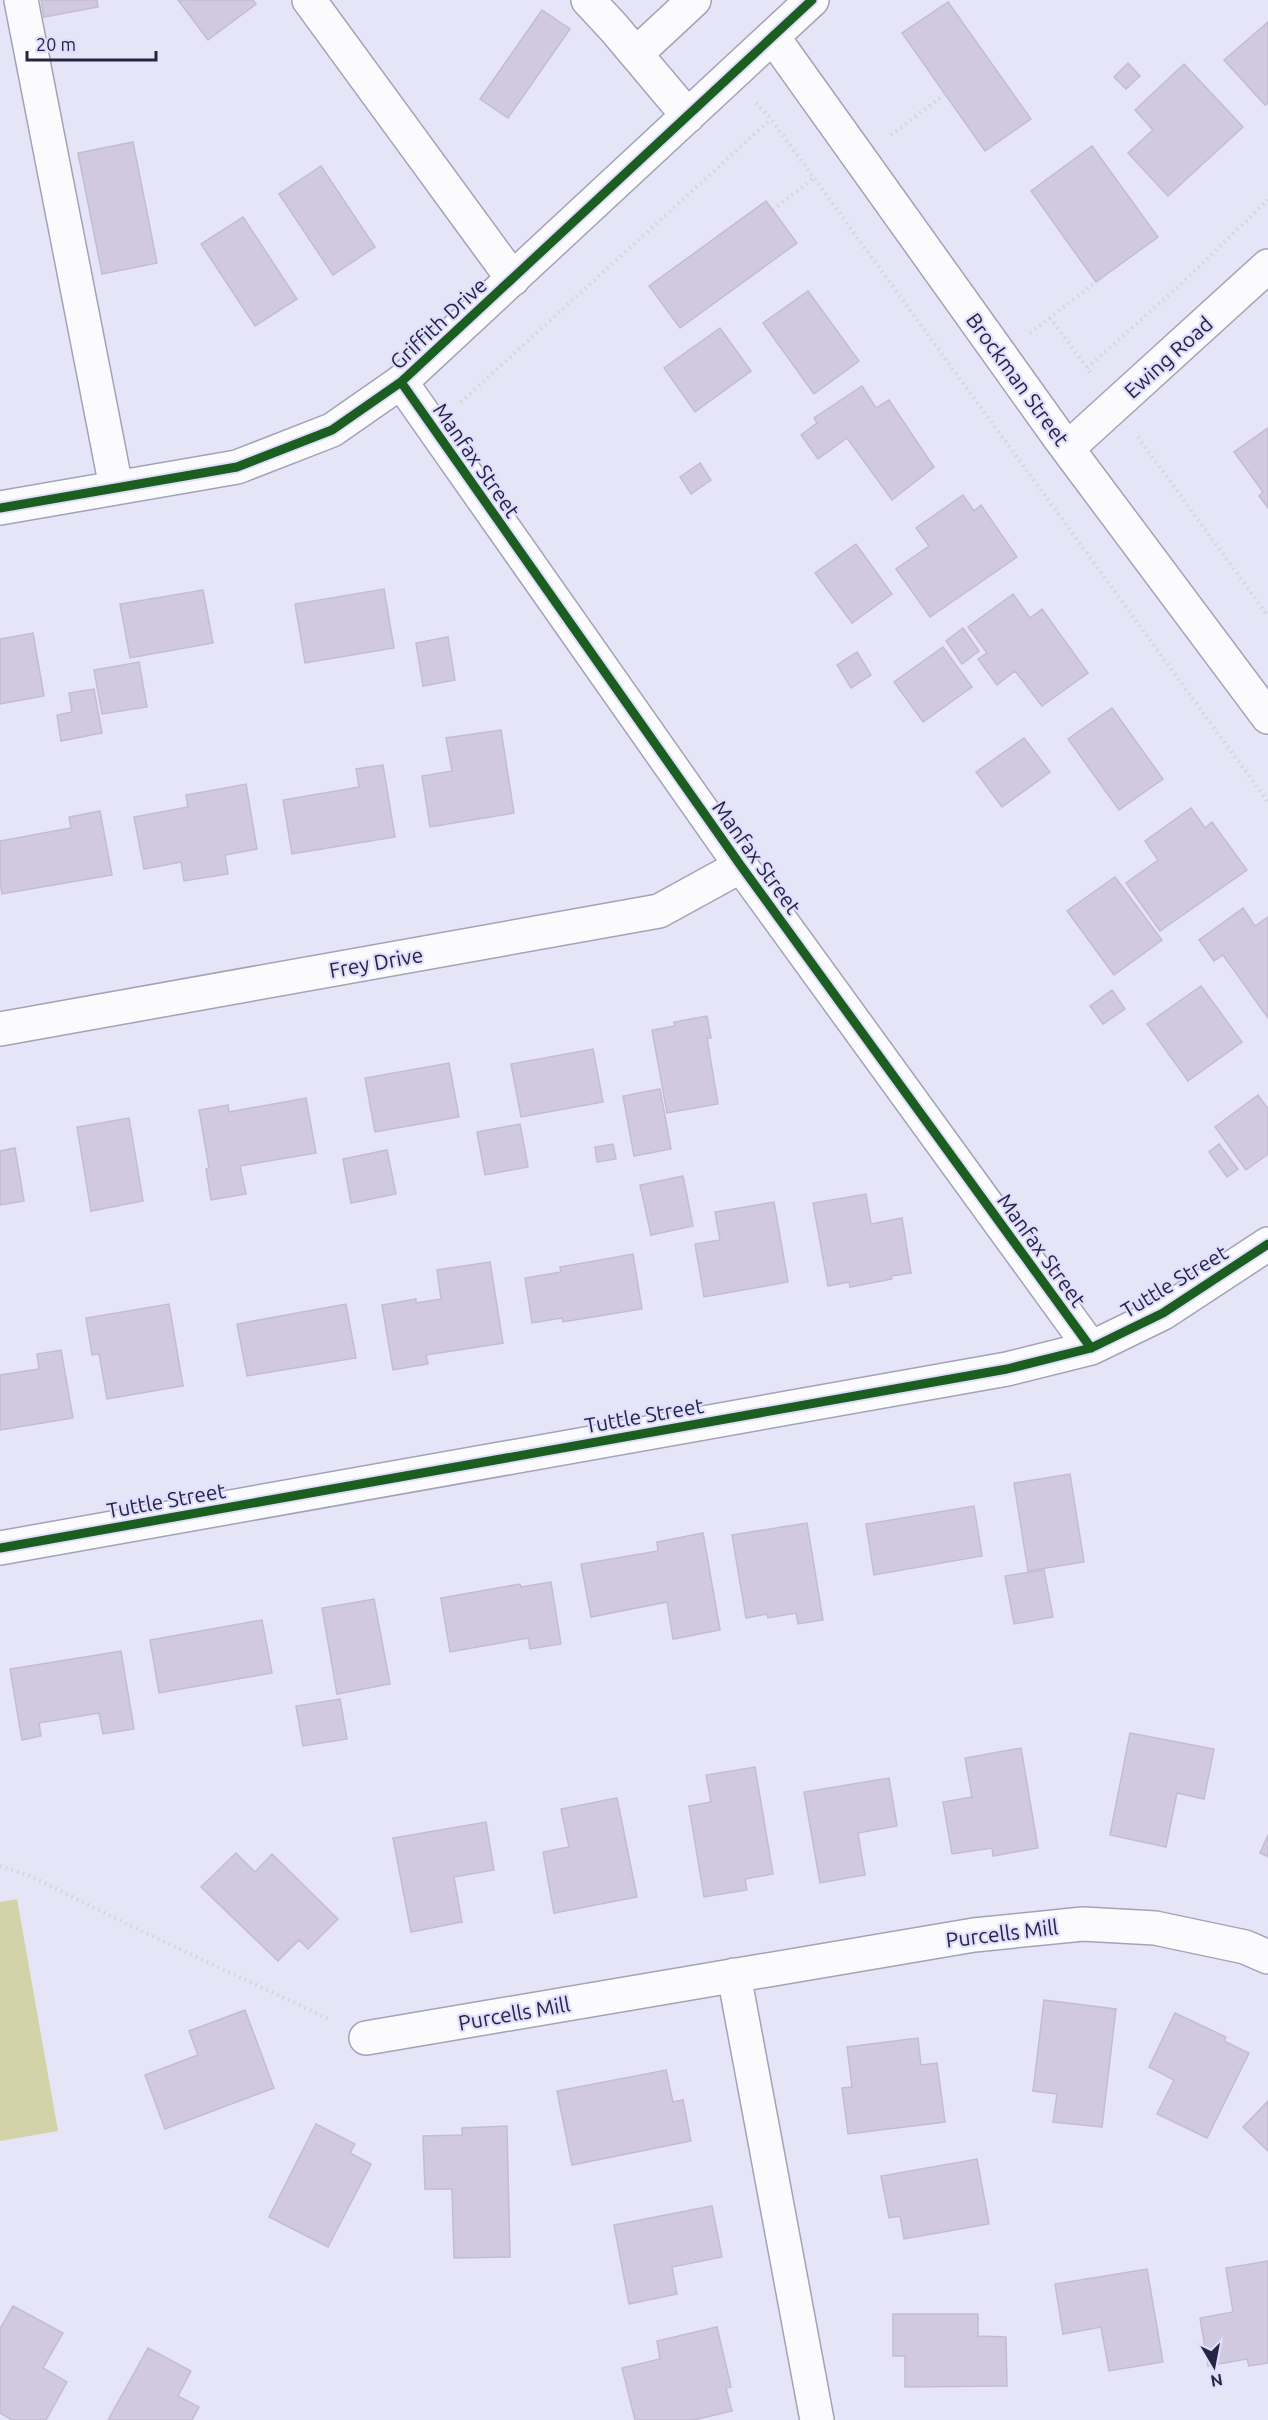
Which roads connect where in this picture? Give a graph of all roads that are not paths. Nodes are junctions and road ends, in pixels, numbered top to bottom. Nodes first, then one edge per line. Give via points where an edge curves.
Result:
1 (21, 0) edge
2 (309, 0) edge
3 (588, 0) edge
4 (694, 0) edge
5 (812, 0) edge
6 (773, 37) junction
7 (636, 54) junction
8 (688, 116) junction
9 (1268, 266) edge
10 (513, 279) junction
11 (401, 382) junction
12 (1068, 448) junction
13 (116, 488) junction
14 (0, 508) edge
15 (1268, 717) edge
16 (741, 866) junction
17 (0, 1029) edge
18 (1268, 1244) edge
19 (1091, 1348) junction
20 (0, 1548) edge
21 (1268, 1957) edge
22 (734, 1975) junction
23 (366, 2038) road end
24 (817, 2420) edge

1 - 13 street
2 - 10 street
3 - 7 street
4 - 7 street
5 - 6 street, Griffith Drive
6 - 8 street, Griffith Drive
6 - 12 street, Brockman Street
7 - 8 street
8 - 10 street, Griffith Drive
9 - 12 street, Ewing Road
10 - 11 street, Griffith Drive
11 - 13 street, Griffith Drive via 332,430 237,467
11 - 16 street, Manfax Street
12 - 15 street, Brockman Street
13 - 14 street, Griffith Drive
16 - 17 street, Frey Drive via 660,911
16 - 19 street, Manfax Street
18 - 19 street, Tuttle Street via 1163,1313
19 - 20 street, Tuttle Street via 1007,1369
21 - 22 street, Purcells Mill via 1245,1947 1155,1928 1083,1924 974,1935
22 - 23 street, Purcells Mill
22 - 24 street

